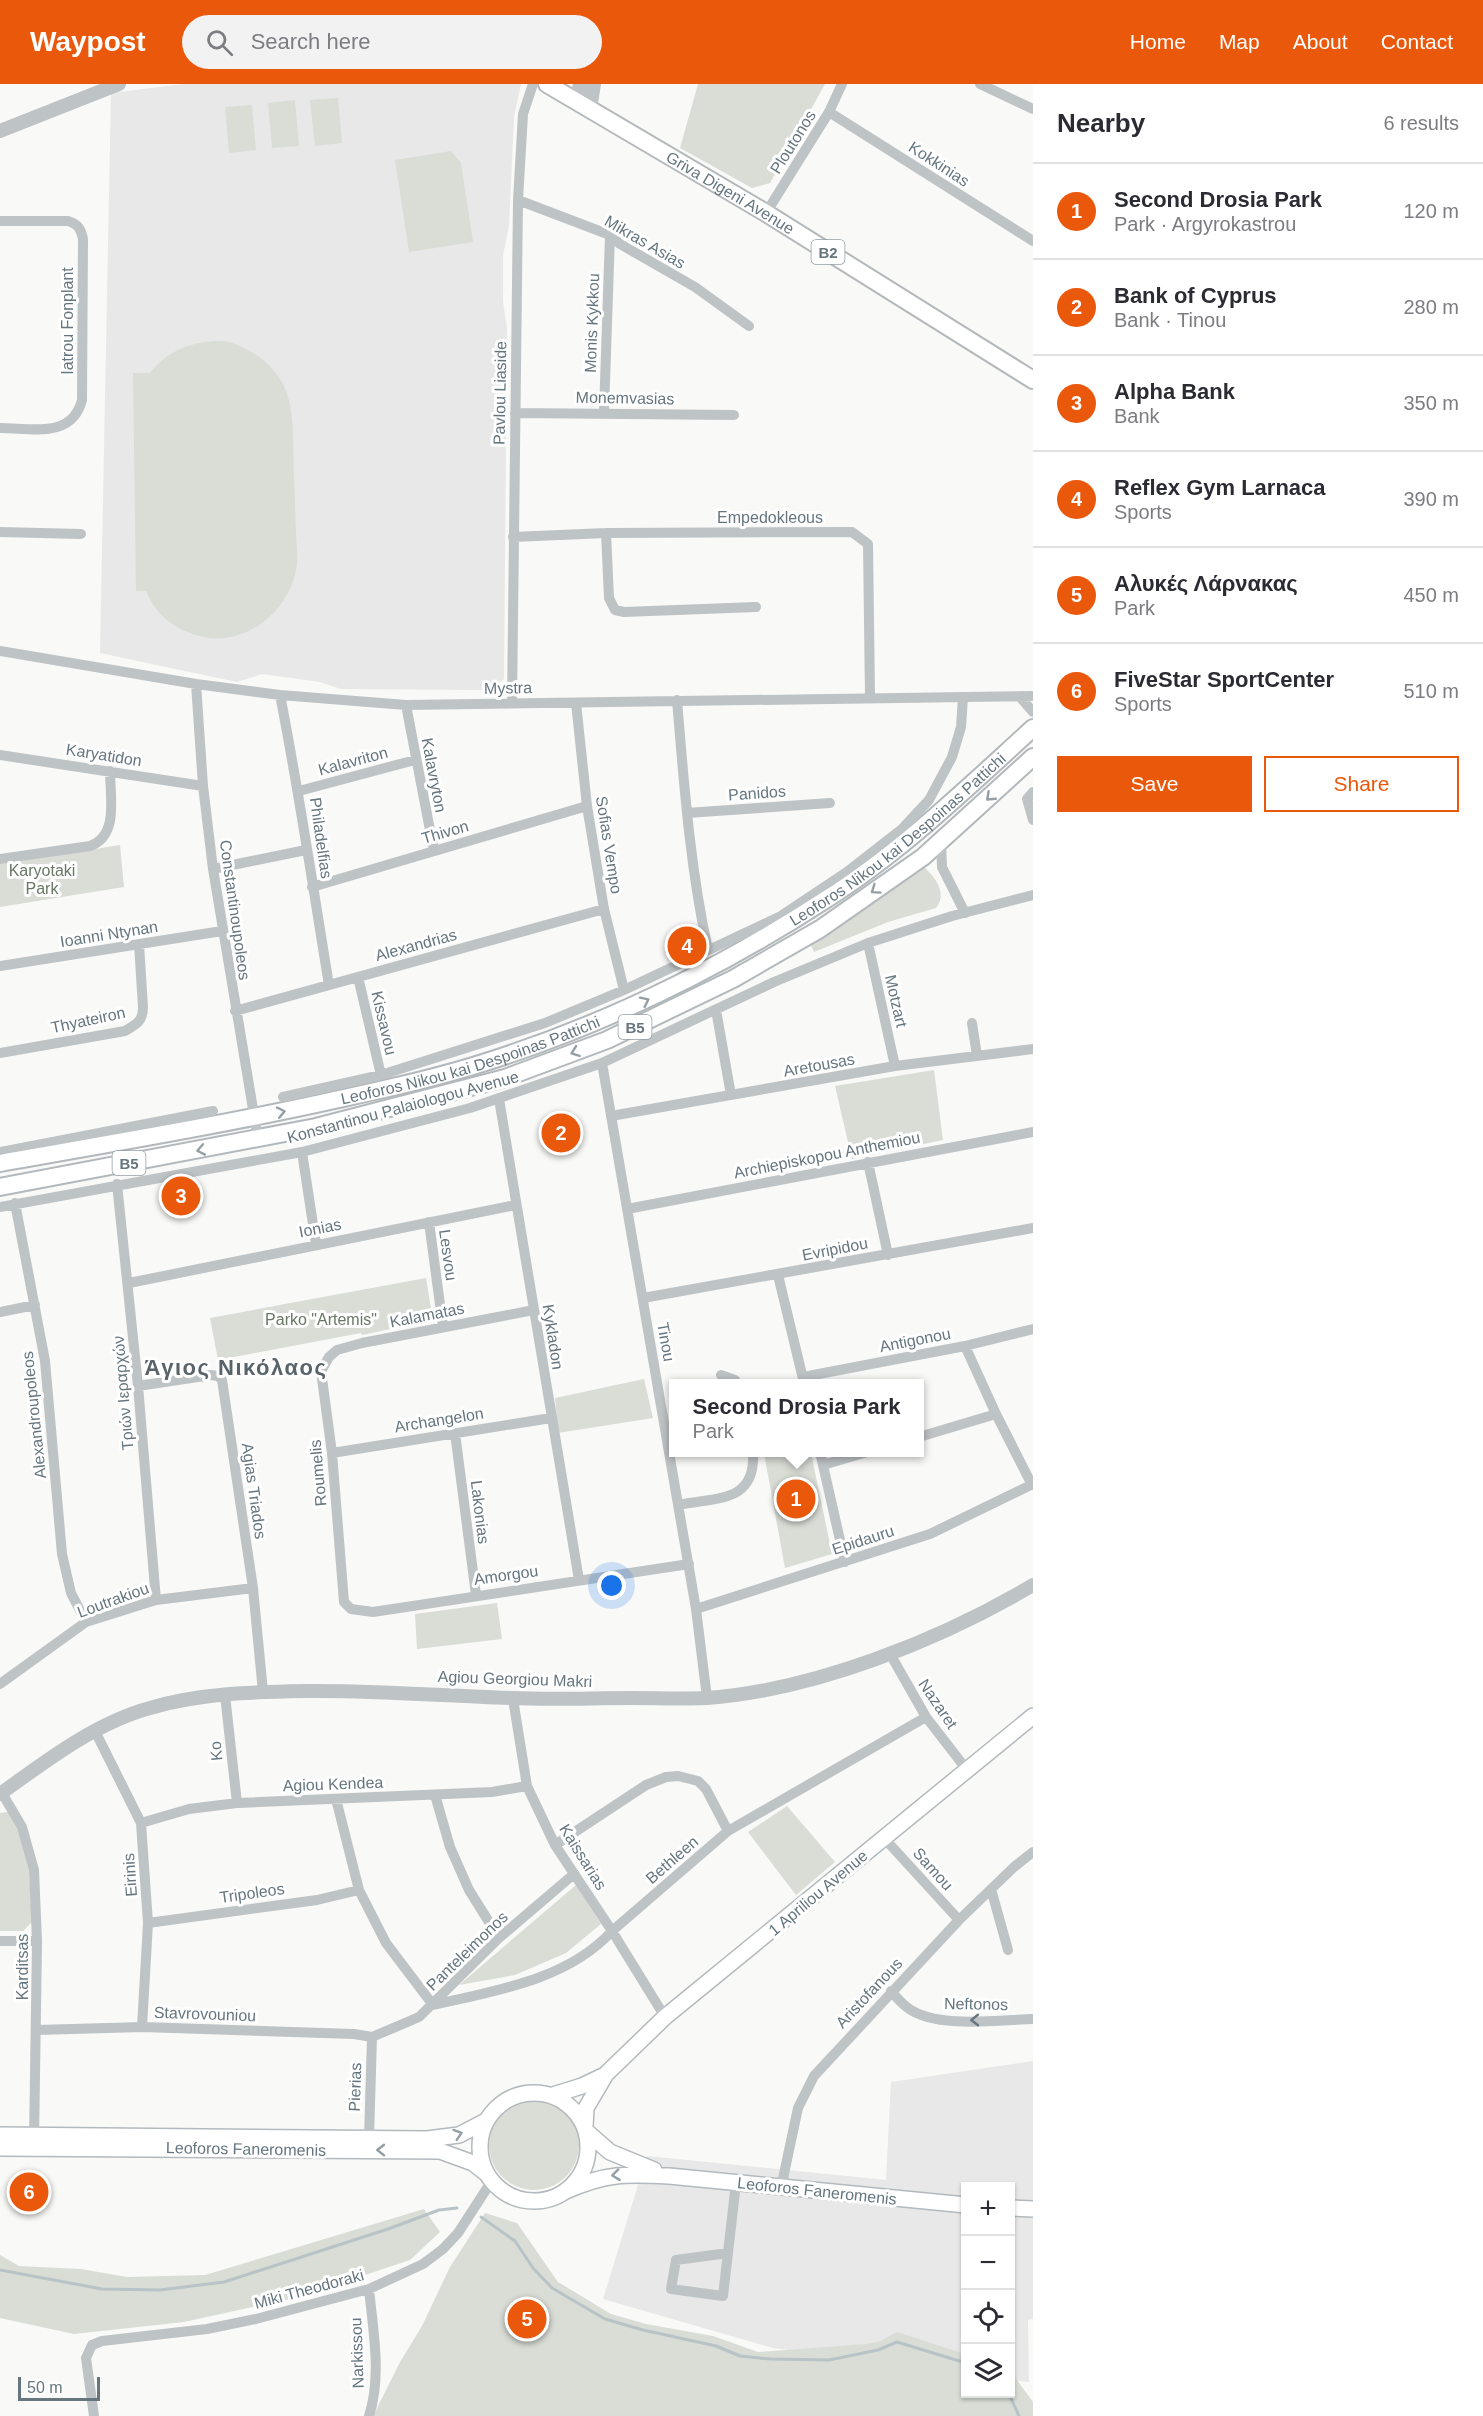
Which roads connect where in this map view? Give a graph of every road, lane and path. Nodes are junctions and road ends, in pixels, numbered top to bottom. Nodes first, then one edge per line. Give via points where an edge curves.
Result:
1 (119, 84) edge
2 (533, 84) edge
3 (547, 84) edge
4 (594, 84) edge
5 (842, 84) edge
6 (980, 84) edge
7 (582, 98) edge
8 (1033, 109) edge
9 (830, 112) junction
10 (0, 131) edge
11 (518, 200) junction
12 (766, 213) junction
13 (0, 221) edge
14 (610, 235) junction
15 (1033, 241) edge
16 (749, 326) dead end
17 (1033, 380) edge
18 (604, 412) junction
19 (515, 413) junction
20 (734, 415) dead end
21 (0, 428) edge
22 (0, 532) edge
23 (606, 533) junction
24 (81, 534) dead end
25 (513, 537) junction
26 (756, 607) dead end
27 (0, 651) edge
28 (196, 684) junction
29 (280, 695) junction
30 (1033, 696) edge
31 (963, 697) junction
32 (1020, 697) junction
33 (870, 698) junction
34 (677, 700) junction
35 (512, 703) junction
36 (576, 703) junction
37 (406, 705) junction
38 (1033, 712) edge
39 (1033, 728) edge
40 (0, 755) edge
41 (1033, 757) edge
42 (415, 760) junction
43 (110, 771) junction
44 (203, 786) junction
45 (299, 791) junction
46 (1033, 792) edge
47 (830, 803) dead end
48 (587, 806) junction
49 (687, 813) junction
50 (1033, 820) edge
51 (940, 842) junction
52 (306, 850) junction
53 (434, 851) junction
54 (923, 857) junction
55 (0, 859) edge
56 (942, 867) junction
57 (213, 870) junction
58 (312, 887) junction
59 (1033, 895) edge
60 (604, 909) junction
61 (965, 913) junction
62 (222, 931) junction
63 (868, 943) junction
64 (139, 944) junction
65 (708, 950) junction
66 (0, 966) edge
67 (358, 977) junction
68 (329, 985) junction
69 (624, 990) junction
70 (716, 1010) junction
71 (235, 1011) junction
72 (972, 1023) dead end
73 (1033, 1049) edge
74 (0, 1053) edge
75 (977, 1056) junction
76 (602, 1063) junction
77 (895, 1066) junction
78 (381, 1075) junction
79 (731, 1095) junction
80 (283, 1097) dead end
81 (499, 1099) junction
82 (213, 1111) dead end
83 (611, 1116) junction
84 (254, 1118) junction
85 (1033, 1132) edge
86 (258, 1139) junction
87 (0, 1152) edge
88 (302, 1152) junction
89 (868, 1162) junction
90 (0, 1163) edge
91 (117, 1184) junction
92 (0, 1187) edge
93 (15, 1203) junction
94 (516, 1205) junction
95 (0, 1207) edge
96 (627, 1209) junction
97 (429, 1222) junction
98 (1033, 1228) edge
99 (316, 1244) junction
100 (888, 1254) junction
101 (778, 1275) junction
102 (129, 1283) junction
103 (643, 1298) junction
104 (35, 1305) junction
105 (534, 1310) junction
106 (0, 1312) edge
107 (443, 1327) junction
108 (1033, 1329) edge
109 (965, 1346) junction
110 (329, 1357) joint
111 (721, 1375) dead end
112 (732, 1379) edge
113 (803, 1379) edge
114 (808, 1379) edge
115 (138, 1386) junction
116 (996, 1414) junction
117 (551, 1418) junction
118 (456, 1433) junction
119 (924, 1436) edge
120 (669, 1448) edge
121 (332, 1453) junction
122 (671, 1457) edge
123 (753, 1457) edge
124 (821, 1457) edge
125 (852, 1457) edge
126 (824, 1466) junction
127 (1032, 1485) edge
128 (679, 1505) junction
129 (845, 1562) junction
130 (689, 1564) junction
131 (579, 1580) junction
132 (1033, 1585) edge
133 (253, 1588) junction
134 (342, 1590) joint
135 (476, 1595) junction
136 (156, 1600) junction
137 (696, 1609) junction
138 (86, 1622) junction
139 (889, 1652) junction
140 (0, 1684) edge
141 (263, 1692) junction
142 (225, 1695) junction
143 (707, 1698) junction
144 (513, 1699) junction
145 (1033, 1716) edge
146 (926, 1717) junction
147 (95, 1731) junction
148 (967, 1770) junction
149 (527, 1786) junction
150 (1, 1793) edge
151 (435, 1795) junction
152 (336, 1799) junction
153 (237, 1803) junction
154 (141, 1823) junction
155 (728, 1831) junction
156 (884, 1838) junction
157 (555, 1845) junction
158 (1033, 1852) edge
159 (574, 1874) junction
160 (991, 1889) junction
161 (359, 1890) junction
162 (959, 1920) junction
163 (148, 1923) junction
164 (612, 1931) junction
165 (499, 1938) junction
166 (0, 1941) edge
167 (37, 1941) junction
168 (1008, 1950) dead end
169 (891, 1991) junction
170 (433, 2005) junction
171 (665, 2017) junction
172 (1033, 2019) edge
173 (142, 2027) junction
174 (37, 2030) junction
175 (372, 2037) junction
176 (606, 2074) junction
177 (553, 2095) junction
178 (486, 2121) junction
179 (586, 2129) junction
180 (0, 2135) edge
181 (369, 2138) junction
182 (34, 2142) junction
183 (0, 2148) edge
184 (669, 2176) junction
185 (489, 2178) junction
186 (736, 2183) junction
187 (781, 2188) junction
188 (566, 2191) junction
189 (961, 2205) edge
190 (1015, 2208) edge
191 (1033, 2209) edge
192 (728, 2253) junction
193 (369, 2289) junction
194 (94, 2416) edge
195 (369, 2416) edge

1 - 10 street
2 - 11 street, Pavlou Liaside via 523,114
3 - 7 main road, Griva Digeni Avenue / B2
4 - 7 street
5 - 9 street, Ploutonos
6 - 8 street
7 - 12 main road, Griva Digeni Avenue / B2
9 - 12 street, Ploutonos
9 - 15 street, Kokkinias
11 - 14 street, Mikras Asias
11 - 19 street, Pavlou Liaside
12 - 17 main road, Griva Digeni Avenue / B2
13 - 21 street, Iatrou Fonplant via 75,223 81,230 83,250 80,409 75,418 57,428
14 - 16 street, Mikras Asias via 695,287
14 - 18 street, Monis Kykkou
18 - 19 street, Monemvasias
18 - 20 street, Monemvasias
19 - 25 street, Pavlou Liaside
22 - 24 street
23 - 25 street, Empedokleous
23 - 26 street via 609,598 615,610
23 - 33 street, Empedokleous via 852,532 868,544
25 - 35 street, Pavlou Liaside
27 - 28 street, Mystra
28 - 29 street, Mystra
28 - 44 street, Constantinoupoleos
29 - 37 street, Mystra
29 - 45 street, Philadelfias
30 - 32 street, Mystra
31 - 32 street, Mystra
31 - 33 street, Mystra
31 - 65 street via 961,727 952,756 929,800 902,829 781,916
32 - 38 street
33 - 34 street, Mystra
34 - 36 street, Mystra
34 - 49 street
35 - 36 street, Mystra
35 - 37 street, Mystra
36 - 48 street, Sofias Vempo
37 - 42 street, Kalavryton
84 -> 39 main road, Leoforos Nikou kai Despoinas Pattichi / B5 via 490,1061 622,1012 720,964 827,899 893,851
40 - 43 street, Karyatidon
41 -> 51 main road, Leoforos Nikou kai Despoinas Pattichi / B5
42 - 45 street, Kalavriton
42 - 53 street, Kalavryton
43 - 44 street, Karyatidon
43 - 55 street via 110,827 99,843
44 - 57 street, Constantinoupoleos
45 - 52 street, Philadelfias
46 - 50 street via 1027,799
47 - 49 street, Panidos
48 - 53 street, Thivon
48 - 60 street, Sofias Vempo
49 - 65 street
51 - 54 main road, Leoforos Nikou kai Despoinas Pattichi / B5
51 - 56 street
52 - 57 street
52 - 58 street, Philadelfias
53 - 58 street, Thivon
54 - 56 street
54 -> 86 main road, Leoforos Nikou kai Despoinas Pattichi / B5 via 810,935 733,980 607,1041 505,1078
56 - 61 street
57 - 62 street, Constantinoupoleos
58 - 68 street, Philadelfias
59 - 61 street, Konstantinou Palaiologou Avenue
60 - 67 street, Alexandrias
60 - 69 street, Sofias Vempo
61 - 63 street, Konstantinou Palaiologou Avenue
62 - 64 street, Ioanni Ntynan
62 - 71 street, Constantinoupoleos
63 - 70 street, Konstantinou Palaiologou Avenue
63 - 77 street, Motzart
64 - 66 street, Ioanni Ntynan
64 - 74 street, Thyateiron via 143,1017 138,1024 125,1031
65 - 69 street
67 - 68 street, Alexandrias
67 - 78 street, Kissavou
68 - 71 street, Alexandrias
69 - 78 street via 544,1023
70 - 76 street, Konstantinou Palaiologou Avenue
70 - 79 street
71 - 84 street, Constantinoupoleos
72 - 75 street
73 - 75 street, Aretousas
75 - 77 street, Aretousas
76 - 81 street, Konstantinou Palaiologou Avenue
76 - 83 street, Tinou
77 - 79 street, Aretousas
78 - 80 street
79 - 83 street, Aretousas
81 - 88 street, Konstantinou Palaiologou Avenue
81 - 94 street, Kykladon
82 - 87 street
83 - 96 street, Tinou
84 - 86 street, Constantinoupoleos
84 - 90 main road, Leoforos Nikou kai Despoinas Pattichi / B5
85 - 89 street, Archiepiskopou Anthemiou
86 -> 92 main road, Leoforos Nikou kai Despoinas Pattichi / B5
88 - 91 street, Konstantinou Palaiologou Avenue
88 - 99 street
89 - 96 street, Archiepiskopou Anthemiou
89 - 100 street
91 - 93 street, Konstantinou Palaiologou Avenue
91 - 102 street, Τριών Ιεραρχών
93 - 95 street, Konstantinou Palaiologou Avenue
93 - 104 street, Alexandroupoleos
94 - 97 street, Ionias
94 - 105 street, Kykladon
96 - 103 street, Tinou
97 - 99 street, Ionias
97 - 107 street, Lesvou
98 - 100 street, Evripidou
99 - 102 street, Ionias
100 - 101 street, Evripidou
101 - 103 street, Evripidou
101 - 113 street
102 - 115 street, Τριών Ιεραρχών
103 - 120 street, Tinou
104 - 106 street
104 - 138 street, Alexandroupoleos via 45,1360 62,1554 71,1593
105 - 107 street, Kalamatas
105 - 117 street, Kykladon
107 - 110 street, Kalamatas via 348,1346
108 - 109 street, Antigonou
109 - 114 street, Antigonou
109 - 116 street
110 - 121 street, Roumelis via 321,1371
111 - 112 street
115 - 133 street, Agias Triados via 212,1375 222,1380
115 - 136 street, Τριών Ιεραρχών
116 - 119 street
116 - 127 street
117 - 118 street, Archangelon
117 - 131 street, Kykladon
118 - 121 street, Archangelon
118 - 135 street, Lakonias
121 - 134 street, Roumelis
122 - 128 street, Tinou
123 - 128 street via 751,1479 744,1488 734,1494
124 - 126 street
125 - 126 street
126 - 129 street
127 - 129 street, Epidauru via 930,1534
128 - 130 street, Tinou
129 - 137 street, Epidauru
130 - 131 street, Amorgou
130 - 137 street, Tinou
131 - 135 street, Amorgou
132 - 139 street, Agiou Georgiou Makri via 958,1625
133 - 136 street, Loutrakiou
133 - 141 street, Agias Triados
134 - 135 street, Amorgou via 344,1602 351,1609 373,1612
136 - 138 street, Loutrakiou
137 - 143 street, Tinou
138 - 140 street, Loutrakiou
139 - 143 street, Agiou Georgiou Makri via 839,1672 767,1690
139 - 146 street, Nazaret
141 - 142 street, Agiou Georgiou Makri
141 - 144 street, Agiou Georgiou Makri via 354,1690
142 - 147 street, Agiou Georgiou Makri via 149,1708
142 - 153 street, Ko
143 - 144 street, Agiou Georgiou Makri
144 - 149 street, Kaissarias
145 - 148 main road, 1 Apriliou Avenue
146 - 148 street, Nazaret
146 - 155 street, Bethleen
147 - 150 street, Agiou Georgiou Makri
147 - 154 street, Eirinis
148 - 156 main road, 1 Apriliou Avenue
149 - 151 street, Agiou Kendea
149 - 157 street, Kaissarias
150 - 167 street, Karditsas via 22,1827 34,1870
151 - 152 street, Agiou Kendea
151 - 165 street via 450,1847 469,1890
152 - 153 street, Agiou Kendea
152 - 161 street
153 - 154 street, Agiou Kendea via 189,1809
154 - 163 street, Eirinis
155 - 157 street via 706,1789 698,1781 678,1776 646,1785
155 - 164 street, Bethleen
156 - 162 street, Samou
156 - 171 main road, 1 Apriliou Avenue
157 - 159 street, Kaissarias
158 - 160 street, Aristofanous
159 - 164 street, Kaissarias
159 - 165 street, Panteleimonos
160 - 162 street, Aristofanous
160 - 168 street
161 - 163 street, Tripoleos via 317,1900
161 - 170 street via 386,1943
162 - 169 street, Aristofanous
163 - 173 street, Eirinis
164 - 170 street, Bethleen via 596,1948 540,1977
164 - 171 street, Kaissarias
165 - 170 street, Panteleimonos
166 - 167 street
167 - 174 street, Karditsas
172 -> 169 street, Neftonos via 957,2021 930,2017 909,2009
169 - 187 street, Aristofanous via 814,2076 798,2109
170 - 175 street, Panteleimonos via 419,2017
171 - 176 main road, 1 Apriliou Avenue
173 - 174 street, Stavrovouniou
173 - 175 street, Stavrovouniou
174 - 182 street, Karditsas
175 - 181 street, Pierias
176 - 177 main road, 1 Apriliou Avenue
176 - 179 main road, 1 Apriliou Avenue via 586,2108
177 - 178 main road via 534,2092 515,2096 503,2102
177 - 179 main road via 572,2107
181 -> 178 main road, Leoforos Faneromenis via 441,2139
178 - 185 main road via 480,2152
179 - 184 main road, Leoforos Faneromenis via 610,2152
179 - 188 main road via 586,2164
180 - 182 main road, Leoforos Faneromenis
181 - 182 main road, Leoforos Faneromenis
182 - 183 main road, Leoforos Faneromenis
185 -> 182 main road, Leoforos Faneromenis via 473,2163 440,2151
184 - 186 main road, Leoforos Faneromenis
184 -> 188 main road, Leoforos Faneromenis via 610,2175
185 - 188 main road via 504,2192 524,2200 546,2199
185 - 193 street, Miki Theodoraki via 458,2233 442,2249 423,2264
186 - 187 main road, Leoforos Faneromenis
186 - 192 street
187 - 189 main road, Leoforos Faneromenis
190 - 191 main road
192 - 192 street via 723,2296 670,2289 676,2260
193 - 194 street, Miki Theodoraki via 207,2329 92,2345 86,2358
193 - 195 street, Narkissou via 375,2362

